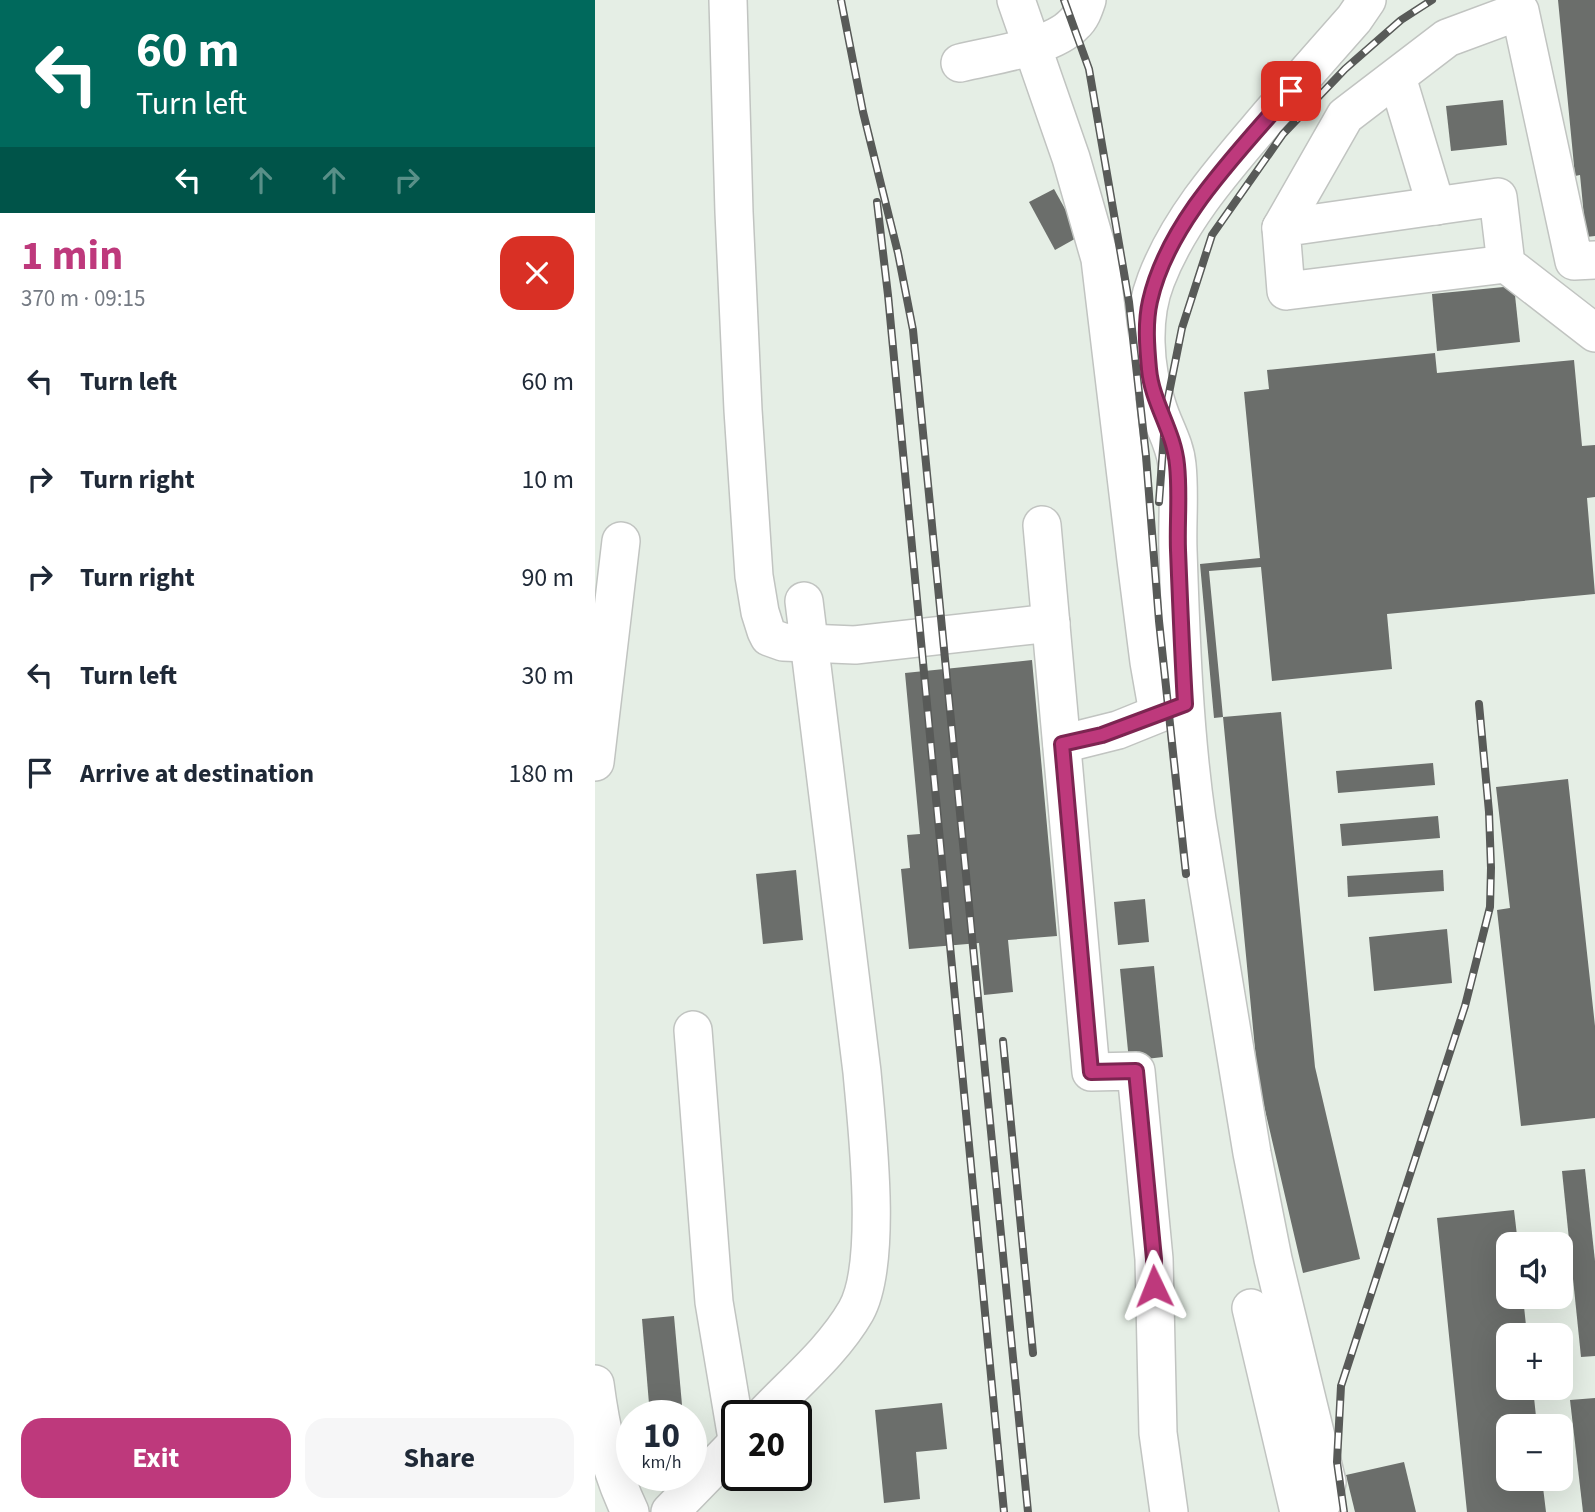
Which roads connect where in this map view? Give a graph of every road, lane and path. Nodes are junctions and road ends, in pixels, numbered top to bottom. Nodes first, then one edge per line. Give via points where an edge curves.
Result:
1 (728, 0) edge
2 (1016, 0) edge
3 (1087, 0) edge
4 (1367, 0) edge
5 (1032, 45) junction
6 (960, 63) dead end
7 (1397, 77) junction
8 (1436, 206) junction
9 (1281, 228) junction
10 (1595, 260) edge
11 (1506, 264) junction
12 (1595, 333) edge
13 (1130, 345) junction
14 (1042, 525) dead end
15 (621, 541) dead end
16 (803, 601) dead end
17 (1051, 623) junction
18 (810, 645) junction
19 (1172, 708) junction
20 (1062, 744) junction
21 (595, 762) edge
22 (693, 1030) dead end
23 (1251, 1308) dead end
24 (595, 1384) edge
25 (730, 1400) edge
26 (778, 1400) edge
27 (721, 1458) edge
28 (630, 1512) edge
29 (670, 1512) edge
30 (1169, 1512) edge
31 (1299, 1512) edge
32 (1317, 1512) edge

1 - 18 lane via 742,397 757,598 769,637
2 - 5 lane
3 - 5 lane via 1073,26
4 - 13 lane via 1189,217 1155,281 1150,304
5 - 6 lane
5 - 13 lane
7 - 8 lane
7 - 9 lane via 1345,116
7 - 10 lane via 1447,38 1520,11 1574,261
8 - 9 lane
8 - 11 lane via 1498,197
9 - 11 lane via 1286,290
11 - 12 lane
13 - 19 lane via 1139,586
13 - 19 lane via 1150,382 1177,463
14 - 17 lane
15 - 21 lane
16 - 18 lane
17 - 18 lane via 855,645
17 - 20 lane
18 - 26 lane via 862,1072 870,1244 864,1290 856,1310
19 - 20 lane via 1102,735
19 - 32 lane via 1197,820 1244,1114 1273,1259 1327,1482
20 - 30 lane via 1091,1072 1136,1071 1154,1259 1158,1433
22 - 25 lane via 714,1302
23 - 31 lane
24 - 28 lane via 610,1464
27 - 29 lane

